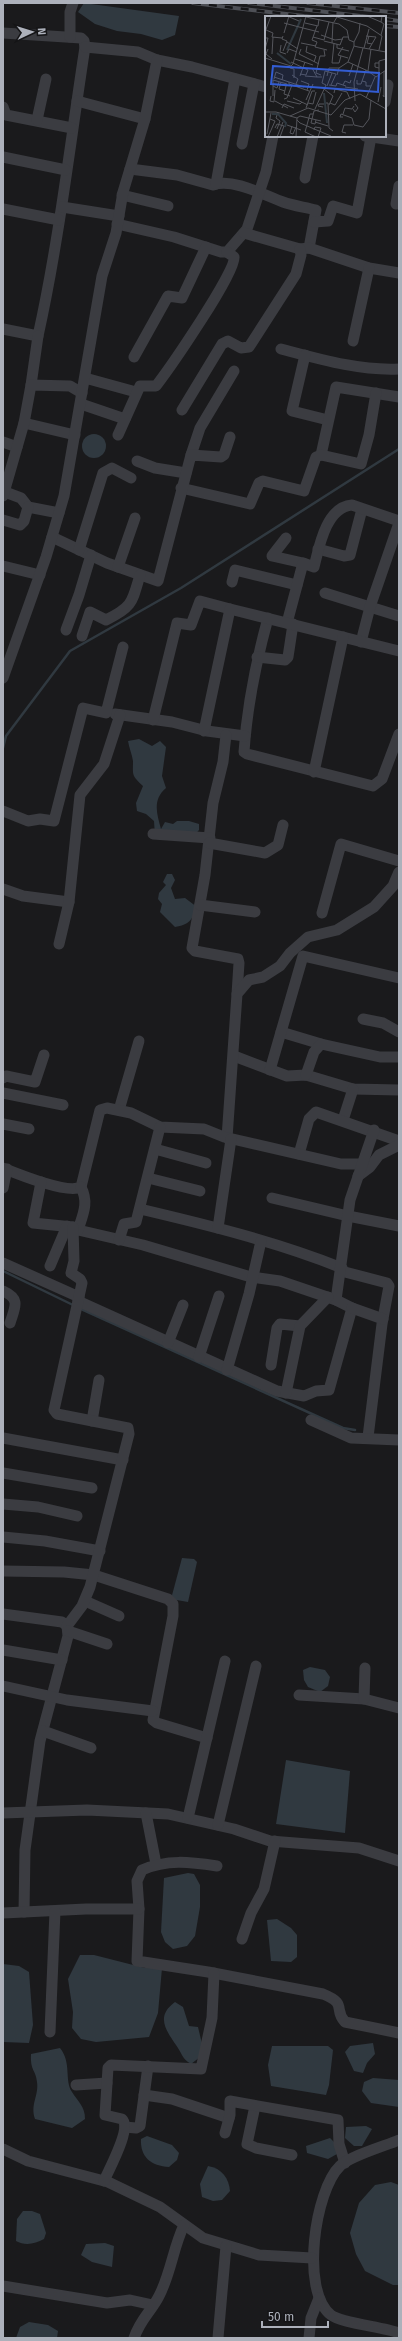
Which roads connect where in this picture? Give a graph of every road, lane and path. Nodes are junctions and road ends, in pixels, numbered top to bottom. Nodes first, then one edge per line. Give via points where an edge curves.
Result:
1 (73, 3) edge
2 (3, 33) edge
3 (70, 37) junction
4 (85, 47) junction
5 (157, 60) junction
6 (46, 79) dead end
7 (234, 79) junction
8 (254, 84) junction
9 (388, 85) dead end
10 (265, 88) edge
11 (386, 96) edge
12 (77, 101) junction
13 (3, 107) edge
14 (145, 119) junction
15 (37, 120) junction
16 (72, 128) junction
17 (273, 137) edge
18 (313, 137) edge
19 (373, 137) edge
20 (399, 141) edge
21 (242, 144) dead end
22 (3, 157) edge
23 (130, 169) junction
24 (66, 170) junction
25 (305, 178) dead end
26 (216, 184) junction
27 (399, 186) edge
28 (260, 192) junction
29 (122, 195) junction
30 (399, 204) edge
31 (168, 206) dead end
32 (62, 207) junction
33 (3, 209) edge
34 (59, 220) junction
35 (118, 220) junction
36 (314, 222) junction
37 (244, 233) junction
38 (206, 247) junction
39 (304, 248) junction
40 (227, 252) junction
41 (370, 268) junction
42 (399, 272) edge
43 (3, 329) edge
44 (38, 336) junction
45 (353, 341) dead end
46 (281, 349) dead end
47 (305, 355) junction
48 (134, 357) dead end
49 (399, 369) edge
50 (234, 371) dead end
51 (85, 378) junction
52 (31, 385) junction
53 (136, 392) junction
54 (376, 393) junction
55 (399, 397) edge
56 (82, 399) junction
57 (182, 410) dead end
58 (125, 419) junction
59 (328, 420) junction
60 (24, 423) junction
61 (75, 435) junction
62 (118, 435) dead end
63 (230, 437) dead end
64 (3, 442) edge
65 (17, 447) junction
66 (191, 455) junction
67 (321, 455) junction
68 (137, 461) dead end
69 (186, 473) junction
70 (131, 478) dead end
71 (181, 488) junction
72 (4, 494) edge
73 (28, 507) junction
74 (362, 509) junction
75 (59, 513) junction
76 (135, 518) dead end
77 (3, 520) edge
78 (399, 522) edge
79 (52, 537) junction
80 (286, 538) dead end
81 (318, 549) junction
82 (79, 550) junction
83 (91, 555) junction
84 (302, 563) junction
85 (3, 566) edge
86 (118, 567) junction
87 (40, 575) junction
88 (140, 575) junction
89 (232, 582) dead end
90 (297, 585) junction
91 (325, 593) dead end
92 (370, 607) junction
93 (230, 609) junction
94 (399, 616) edge
95 (268, 618) junction
96 (290, 624) junction
97 (66, 630) dead end
98 (82, 636) dead end
99 (343, 638) junction
100 (361, 642) junction
101 (123, 647) dead end
102 (399, 651) edge
103 (257, 657) junction
104 (3, 678) edge
105 (106, 713) junction
106 (120, 715) junction
107 (153, 720) junction
108 (204, 731) junction
109 (226, 734) junction
110 (399, 734) edge
111 (245, 736) junction
112 (396, 757) edge
113 (314, 772) junction
114 (3, 811) edge
115 (284, 825) dead end
116 (153, 834) dead end
117 (210, 841) junction
118 (399, 860) edge
119 (399, 872) edge
120 (3, 889) edge
121 (69, 902) junction
122 (200, 905) junction
123 (255, 912) dead end
124 (322, 913) dead end
125 (59, 944) dead end
126 (399, 978) edge
127 (237, 994) junction
128 (364, 1019) dead end
129 (281, 1032) junction
130 (399, 1032) edge
131 (139, 1041) dead end
132 (321, 1044) junction
133 (44, 1055) dead end
134 (234, 1056) junction
135 (399, 1057) edge
136 (270, 1070) junction
137 (306, 1075) junction
138 (3, 1078) edge
139 (35, 1082) junction
140 (353, 1089) junction
141 (399, 1090) edge
142 (3, 1093) edge
143 (30, 1098) junction
144 (63, 1105) dead end
145 (119, 1110) junction
146 (343, 1120) junction
147 (3, 1124) edge
148 (160, 1127) junction
149 (29, 1129) dead end
150 (374, 1130) junction
151 (229, 1138) junction
152 (399, 1141) edge
153 (399, 1145) edge
154 (155, 1149) junction
155 (299, 1154) junction
156 (206, 1163) dead end
157 (362, 1164) junction
158 (5, 1169) edge
159 (358, 1176) junction
160 (148, 1178) junction
161 (41, 1182) junction
162 (81, 1187) junction
163 (3, 1188) edge
164 (200, 1191) dead end
165 (272, 1198) dead end
166 (140, 1209) junction
167 (348, 1216) junction
168 (399, 1226) edge
169 (73, 1228) junction
170 (218, 1228) junction
171 (119, 1240) junction
172 (260, 1241) junction
173 (3, 1263) edge
174 (50, 1266) dead end
175 (341, 1270) junction
176 (251, 1277) junction
177 (3, 1291) edge
178 (394, 1291) edge
179 (219, 1296) dead end
180 (332, 1299) junction
181 (78, 1303) junction
182 (183, 1305) dead end
183 (352, 1308) junction
184 (383, 1319) junction
185 (10, 1323) dead end
186 (300, 1326) junction
187 (168, 1343) junction
188 (199, 1357) junction
189 (271, 1365) dead end
190 (228, 1370) junction
191 (99, 1380) dead end
192 (286, 1393) junction
193 (311, 1420) dead end
194 (92, 1421) junction
195 (3, 1438) edge
196 (368, 1438) junction
197 (399, 1440) edge
198 (123, 1460) junction
199 (3, 1473) edge
200 (92, 1488) dead end
201 (3, 1504) edge
202 (77, 1516) dead end
203 (3, 1537) edge
204 (100, 1551) junction
205 (3, 1571) edge
206 (94, 1575) junction
207 (85, 1601) junction
208 (3, 1614) edge
209 (119, 1616) dead end
210 (68, 1628) junction
211 (107, 1644) dead end
212 (3, 1650) edge
213 (62, 1660) junction
214 (225, 1661) dead end
215 (256, 1666) dead end
216 (366, 1668) dead end
217 (3, 1686) edge
218 (299, 1695) dead end
219 (52, 1696) junction
220 (364, 1699) junction
221 (399, 1708) edge
222 (153, 1711) junction
223 (42, 1731) junction
224 (207, 1738) junction
225 (91, 1748) dead end
226 (30, 1812) junction
227 (3, 1813) edge
228 (146, 1813) junction
229 (188, 1818) junction
230 (218, 1825) junction
231 (274, 1841) junction
232 (399, 1861) edge
233 (156, 1864) junction
234 (217, 1866) dead end
235 (139, 1909) junction
236 (55, 1911) junction
237 (24, 1912) junction
238 (3, 1913) edge
239 (242, 1939) dead end
240 (214, 1973) junction
241 (50, 2032) dead end
242 (399, 2033) edge
243 (148, 2066) junction
244 (107, 2083) junction
245 (76, 2085) dead end
246 (144, 2095) junction
247 (255, 2106) junction
248 (229, 2118) junction
249 (125, 2127) junction
250 (225, 2133) dead end
251 (399, 2140) edge
252 (3, 2149) edge
253 (292, 2155) dead end
254 (345, 2163) junction
255 (104, 2181) junction
256 (184, 2225) junction
257 (226, 2246) junction
258 (312, 2258) junction
259 (3, 2286) edge
260 (319, 2298) junction
261 (153, 2305) junction
262 (399, 2333) edge
263 (134, 2338) edge
264 (218, 2338) edge
265 (309, 2338) edge

1 - 3 street via 70,12
2 - 3 street
3 - 4 street via 83,39
4 - 5 street via 138,52
4 - 12 street
5 - 7 street
5 - 14 street
6 - 15 street
7 - 8 street
7 - 26 street
8 - 10 street
8 - 21 street
9 - 11 street
12 - 14 street
12 - 16 street
13 - 15 street via 6,115
14 - 23 street
15 - 16 street
16 - 24 street
17 - 28 street
18 - 25 street
19 - 20 street
19 - 36 street via 357,213 333,206 328,221
22 - 24 street
23 - 26 street via 177,174 213,186
23 - 29 street
24 - 32 street
26 - 28 street
27 - 30 street via 396,204
28 - 36 street via 284,202 316,210
28 - 37 street
29 - 31 street
29 - 35 street
32 - 34 street
32 - 35 street
33 - 34 street
34 - 44 street
35 - 38 street
35 - 51 street via 102,276
36 - 39 street
37 - 39 street
37 - 40 street
38 - 40 street
38 - 48 street via 182,298 168,296
39 - 41 street
39 - 57 street via 296,274 249,347 240,348 228,341 222,344
40 - 53 street via 234,257 234,264 213,302 158,384 152,387 141,385
41 - 42 street
41 - 45 street
43 - 44 street
44 - 52 street
46 - 47 street
47 - 49 street via 384,370
47 - 59 street via 292,411
50 - 66 street via 200,428
51 - 53 street
51 - 56 street
52 - 56 street via 70,386
52 - 60 street
53 - 58 street
54 - 55 street
54 - 59 street via 336,387
54 - 67 street via 361,464
56 - 58 street
56 - 61 street
58 - 62 street
59 - 67 street
60 - 61 street
60 - 65 street
61 - 75 street
63 - 66 street via 221,457
64 - 65 street
65 - 72 street
66 - 69 street
67 - 71 street via 316,457 304,491 263,481 259,483 250,504
68 - 69 street via 155,468
69 - 71 street
70 - 82 street via 112,468 103,473
71 - 88 street via 158,581
72 - 73 street via 21,498
73 - 75 street
73 - 77 street via 24,521 20,525
74 - 78 street
74 - 81 street via 352,505 345,506 324,530
74 - 81 street via 350,555 344,556
75 - 79 street
76 - 86 street
78 - 92 street
79 - 82 street
79 - 87 street
80 - 84 street via 272,556
81 - 84 street via 314,567
82 - 83 street
83 - 86 street
83 - 97 street via 80,595
84 - 90 street
85 - 87 street
86 - 88 street
87 - 104 street
88 - 98 street via 131,603 124,612 106,620 90,612
89 - 90 street via 235,570
90 - 96 street
91 - 92 street
92 - 94 street
92 - 100 street
93 - 95 street
93 - 107 street via 200,601 191,625 177,623
93 - 108 street
95 - 96 street
95 - 103 street
96 - 99 street
96 - 103 street via 288,657 285,660
99 - 100 street
99 - 113 street
100 - 102 street
101 - 105 street
103 - 111 street
105 - 106 street
105 - 114 street via 82,708 54,821 28,821
106 - 107 street
106 - 121 street via 104,764 80,795
107 - 108 street
108 - 109 street
109 - 111 street
109 - 117 street via 223,762 213,803
110 - 112 street
111 - 113 street via 244,752 247,754
112 - 113 street via 382,779 373,786
115 - 117 street via 278,845 265,854
116 - 117 street
117 - 122 street
118 - 124 street via 341,844
119 - 127 street via 393,886 374,907 337,930 308,937 280,966 263,977 249,980
120 - 121 street via 23,896
121 - 125 street
122 - 123 street
122 - 127 street via 193,950 238,959
126 - 129 street via 303,956
127 - 134 street
128 - 130 street via 383,1023
129 - 132 street
129 - 136 street
131 - 145 street
132 - 135 street via 380,1057
132 - 137 street via 314,1052
133 - 139 street
134 - 136 street
134 - 151 street
136 - 137 street via 288,1076
137 - 140 street
138 - 139 street via 6,1076
139 - 143 street
140 - 141 street
140 - 146 street
142 - 143 street
143 - 144 street
145 - 148 street
145 - 162 street via 100,1110
146 - 150 street
146 - 155 street via 316,1112 312,1114
147 - 149 street
148 - 151 street via 204,1129
148 - 154 street
150 - 152 street
150 - 157 street
151 - 155 street
151 - 170 street
153 - 159 street via 379,1155 370,1167
154 - 156 street
154 - 160 street
155 - 157 street via 340,1164
157 - 159 street
158 - 161 street
158 - 163 street
159 - 167 street
160 - 164 street
160 - 166 street
161 - 162 street via 73,1189
161 - 169 street via 33,1223
162 - 169 street via 86,1196 86,1204
165 - 167 street
166 - 170 street
166 - 171 street via 136,1222 123,1225
167 - 168 street
167 - 175 street
169 - 171 street
169 - 174 street
169 - 181 street via 74,1261 71,1273 82,1283
170 - 172 street
171 - 176 street
172 - 175 street via 314,1257
172 - 176 street
173 - 181 street
175 - 178 street via 387,1283
175 - 180 street
176 - 180 street via 280,1281
176 - 190 street via 249,1294
177 - 185 street via 13,1295 15,1300
178 - 184 street
179 - 188 street
180 - 183 street
180 - 186 street
181 - 187 street
181 - 194 street via 54,1410 57,1414
182 - 187 street
183 - 184 street
183 - 192 street via 330,1390 316,1391 304,1396
184 - 196 street
186 - 189 street via 280,1324 277,1328
186 - 192 street
187 - 188 street
188 - 190 street
190 - 192 street
191 - 194 street
193 - 196 street via 351,1438
194 - 198 street via 128,1428 130,1434
195 - 198 street
196 - 197 street
198 - 204 street
199 - 200 street
201 - 202 street via 38,1507
203 - 204 street
204 - 206 street
205 - 206 street
206 - 207 street
206 - 222 street via 168,1599 172,1604 173,1616
207 - 209 street
207 - 210 street
208 - 210 street via 62,1622
210 - 211 street
210 - 213 street
212 - 213 street
213 - 219 street
214 - 224 street
215 - 230 street
216 - 220 street
217 - 219 street
218 - 220 street
219 - 222 street
219 - 223 street
220 - 221 street
222 - 224 street via 153,1720 157,1723
223 - 225 street
223 - 226 street
224 - 229 street
226 - 227 street
226 - 228 street via 87,1810
226 - 237 street via 25,1850
228 - 229 street
228 - 233 street
229 - 230 street
230 - 231 street
231 - 232 street via 359,1848
231 - 239 street via 264,1889 251,1913
233 - 234 street via 185,1861
233 - 235 street via 138,1874
235 - 236 street
235 - 240 street via 137,1961
236 - 237 street
236 - 241 street
237 - 238 street
240 - 242 street via 323,1994 338,2003 345,2022
240 - 243 street via 212,2018 201,2069
243 - 244 street via 109,2065
243 - 246 street
244 - 245 street
244 - 249 street via 106,2115 122,2119
246 - 248 street via 172,2099
246 - 249 street via 140,2126
247 - 248 street via 230,2101
247 - 253 street via 247,2144
247 - 254 street via 338,2120 339,2144
248 - 250 street
249 - 255 street
251 - 254 street
252 - 255 street via 28,2161
254 - 258 street via 340,2166 328,2186 316,2227
255 - 256 street via 160,2207
256 - 257 street via 203,2238
256 - 261 street via 159,2297
257 - 258 street via 259,2256
257 - 264 street
258 - 260 street
259 - 261 street via 107,2303 130,2300
260 - 262 street via 331,2316
260 - 265 street via 311,2318
261 - 263 street via 142,2319

